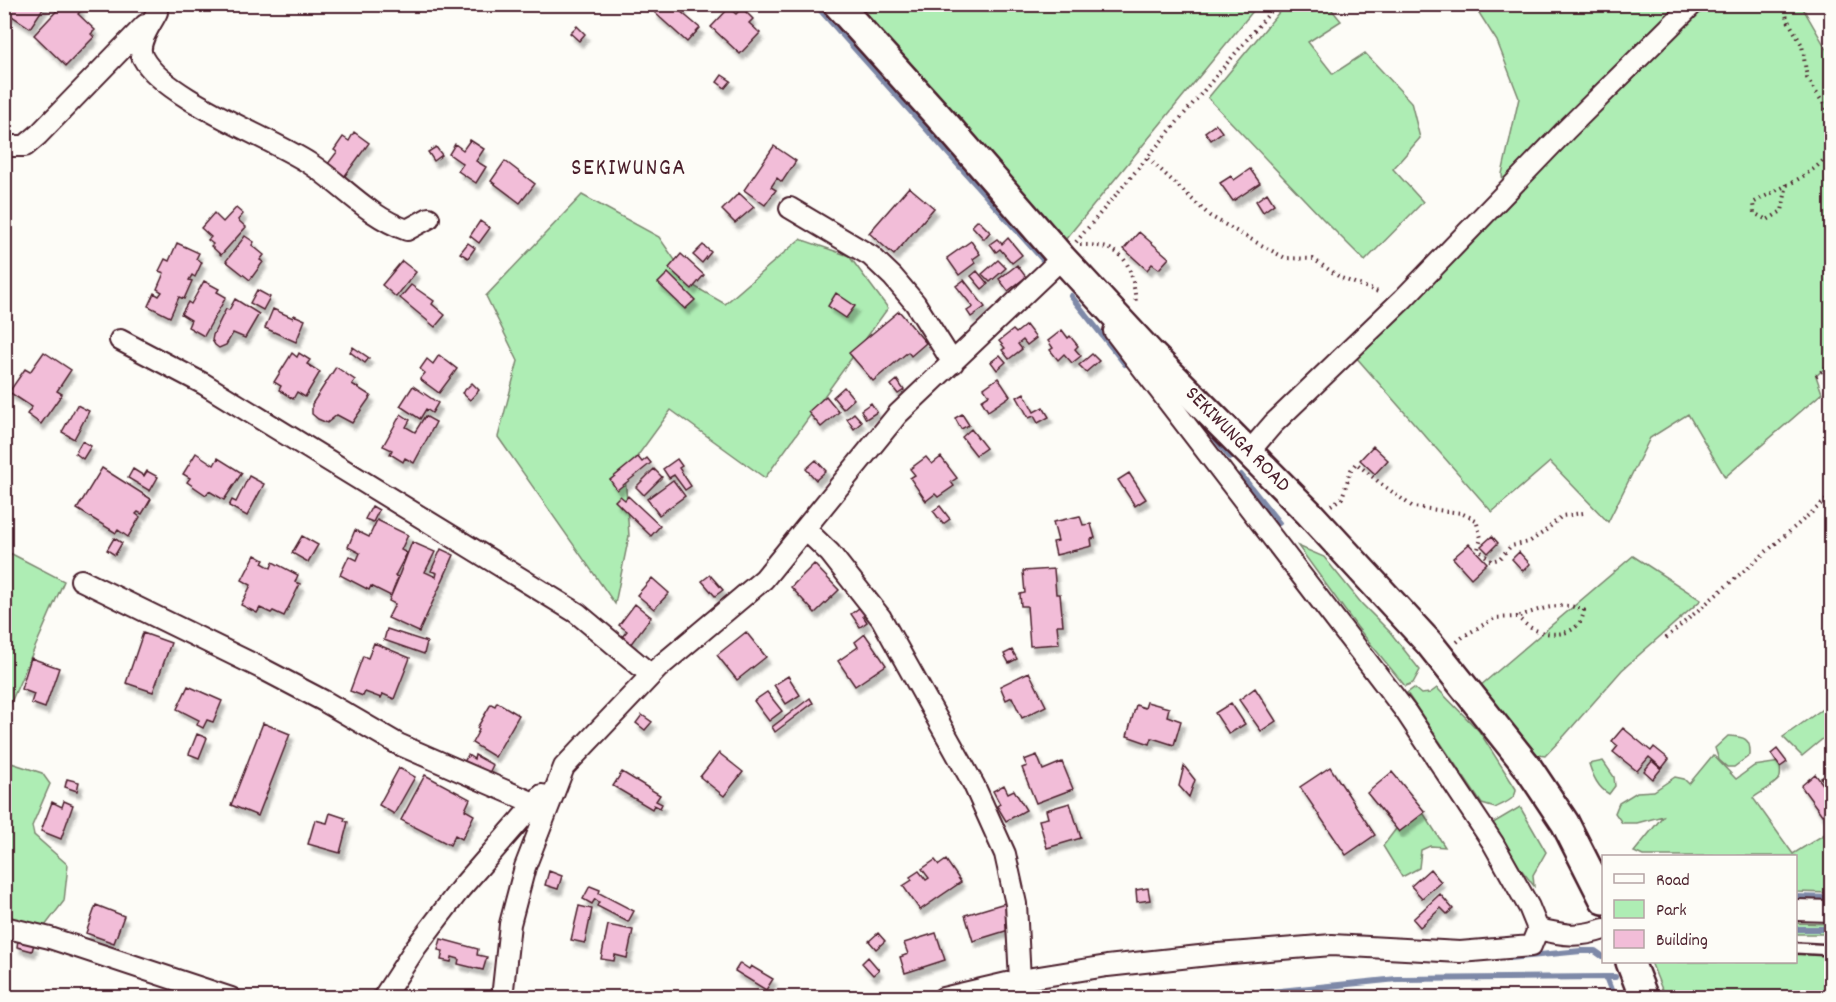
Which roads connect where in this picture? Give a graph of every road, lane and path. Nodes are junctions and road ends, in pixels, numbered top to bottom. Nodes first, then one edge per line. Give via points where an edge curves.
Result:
1 (837, 4) edge
2 (1277, 4) edge
3 (1693, 4) edge
4 (1784, 4) edge
5 (162, 8) edge
6 (1832, 117) edge
7 (4, 146) edge
8 (1832, 148) edge
9 (1148, 158) junction
10 (1787, 184) junction
11 (790, 208) dead end
12 (429, 218) dead end
13 (1062, 258) junction
14 (1403, 299) junction
15 (1137, 309) dead end
16 (120, 340) dead end
17 (953, 363) junction
18 (1832, 363) edge
19 (1816, 376) dead end
20 (1248, 453) junction
21 (1832, 495) edge
22 (1583, 513) dead end
23 (1313, 517) junction
24 (805, 529) junction
25 (81, 580) dead end
26 (1517, 617) junction
27 (1666, 638) dead end
28 (1441, 657) junction
29 (651, 675) junction
30 (564, 767) junction
31 (536, 804) junction
32 (1602, 896) edge
33 (1797, 910) edge
34 (1832, 911) edge
35 (4, 927) edge
36 (1538, 929) junction
37 (1602, 930) edge
38 (1797, 948) edge
39 (1832, 950) edge
40 (1630, 963) edge
41 (1020, 980) junction
42 (231, 998) edge
43 (383, 998) edge
44 (501, 998) edge
45 (943, 998) edge
46 (1644, 998) edge

1 - 13 main road, SEKIWUNGA ROAD
2 - 9 path
3 - 14 street
4 - 6 path via 1787,19 1802,45 1807,78
5 - 7 street via 38,135 25,146
5 - 12 street via 140,51 150,68 171,87 308,162 367,210 394,225 407,230
8 - 10 path via 1826,159
9 - 14 path via 1210,216 1242,235 1285,258 1313,259 1341,278
9 - 15 path via 1073,245 1113,250 1128,263
10 - 10 path via 1753,203 1754,213 1767,220 1782,212
11 - 17 street via 871,256 915,303
13 - 17 street
13 - 20 main road, SEKIWUNGA ROAD
13 - 36 street via 1406,712 1493,843
14 - 20 street
16 - 29 street via 204,384 577,613
17 - 24 street via 898,414
18 - 19 path
20 - 23 main road, SEKIWUNGA ROAD
21 - 27 path
22 - 23 path via 1562,516 1529,542 1511,546 1499,559 1491,561 1478,549 1481,538 1476,520 1461,513 1413,507 1356,463 1342,498
23 - 28 main road, SEKIWUNGA ROAD
24 - 29 street via 764,579
24 - 41 street via 830,553 881,618 974,785 1005,854 1016,904
25 - 31 street via 261,668 398,744
26 - 26 path via 1548,634 1565,634 1575,628 1584,610 1555,605
26 - 28 path via 1496,618 1464,636
28 - 32 main road, SEKIWUNGA ROAD via 1527,766 1565,823
29 - 30 street
30 - 31 street
30 - 44 street via 525,867 510,924
31 - 43 street via 461,888
33 - 34 street
35 - 42 street via 50,938
36 - 37 street via 1565,936
36 - 41 street via 1532,946 1507,949 1460,952 1332,945 1107,966
38 - 39 lane
40 - 46 main road
41 - 45 street

